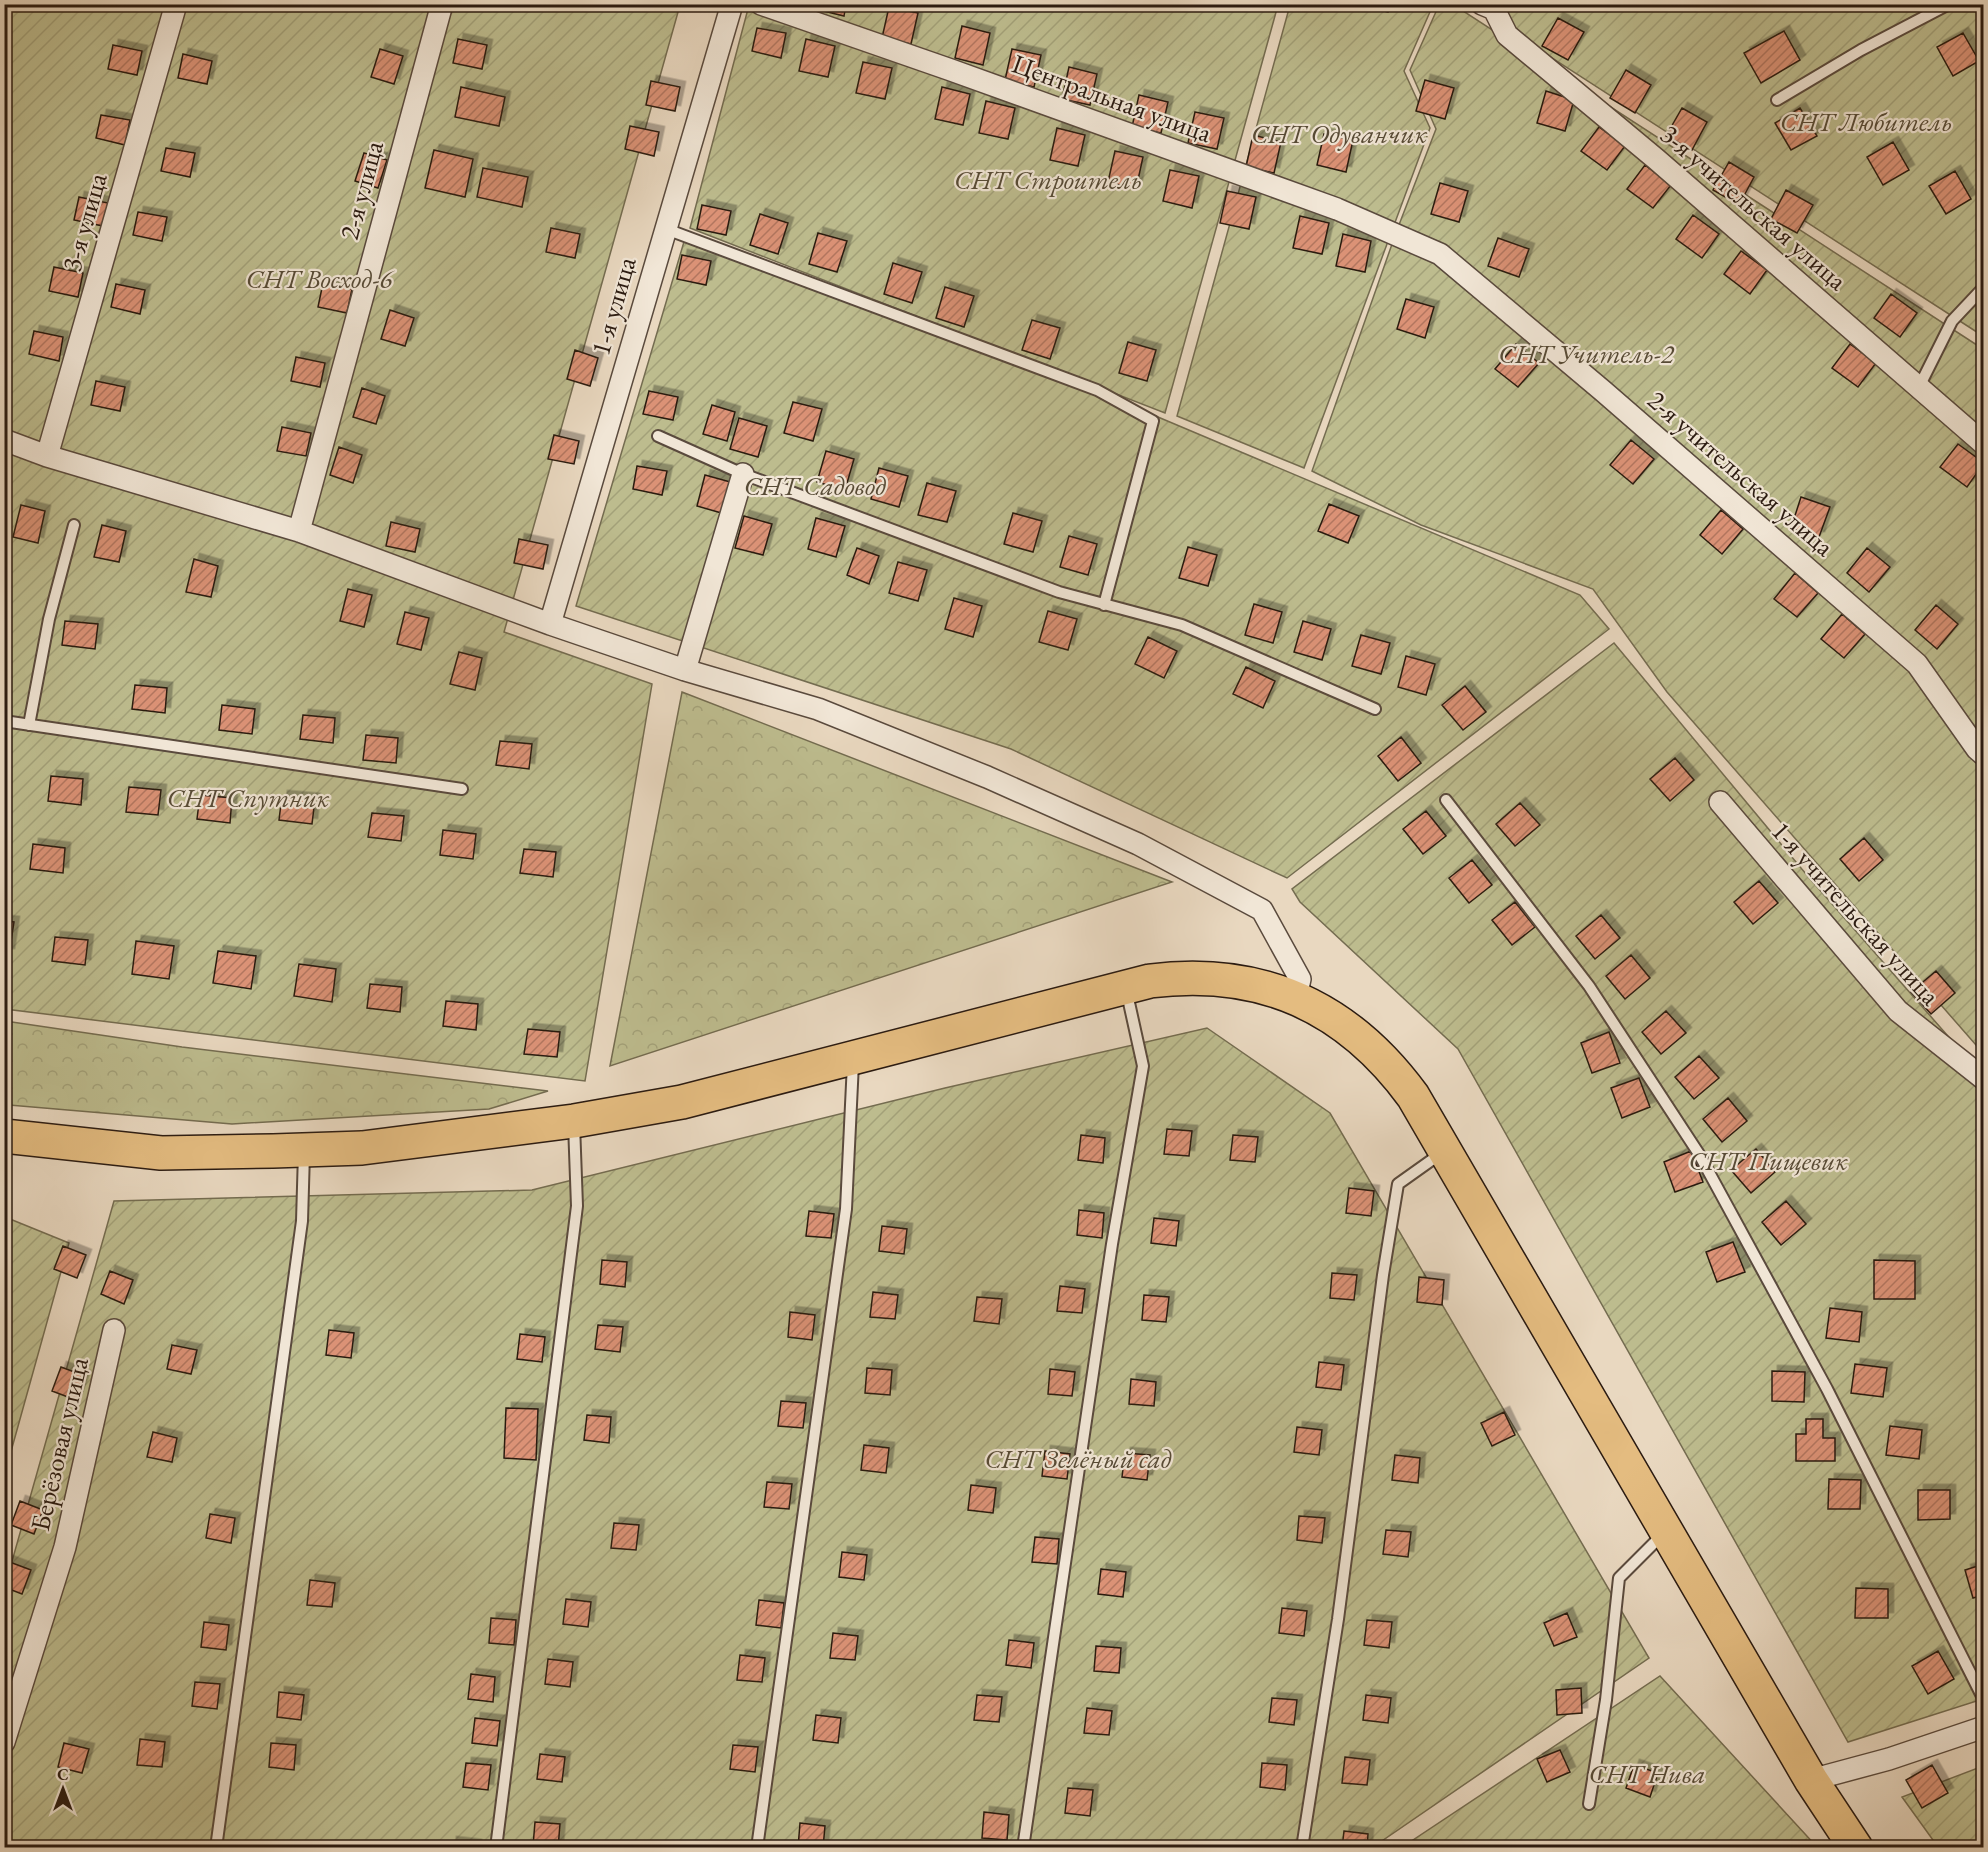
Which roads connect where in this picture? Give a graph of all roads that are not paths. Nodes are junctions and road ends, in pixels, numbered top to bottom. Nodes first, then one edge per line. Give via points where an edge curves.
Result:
1 (176, 4) edge
2 (442, 4) edge
3 (732, 4) edge
4 (761, 4) edge
5 (1949, 4) edge
6 (1491, 6) edge
7 (1777, 100) dead end
8 (666, 229) junction
9 (1440, 254) joint
10 (1983, 287) edge
11 (1918, 387) junction
12 (658, 436) dead end
13 (4, 440) edge
14 (1983, 444) edge
15 (47, 456) junction
16 (743, 474) junction
17 (74, 525) dead end
18 (299, 531) junction
19 (1104, 605) junction
20 (550, 624) junction
21 (685, 670) junction
22 (1375, 709) dead end
23 (4, 721) edge
24 (29, 725) junction
25 (1983, 755) edge
26 (462, 789) dead end
27 (1446, 800) dead end
28 (1720, 802) dead end
29 (1125, 986) junction
30 (1296, 997) junction
31 (854, 1057) junction
32 (1983, 1079) edge
33 (574, 1121) junction
34 (4, 1136) edge
35 (304, 1150) junction
36 (1446, 1150) junction
37 (114, 1329) dead end
38 (1667, 1530) junction
39 (1983, 1700) edge
40 (1983, 1727) edge
41 (4, 1742) edge
42 (1811, 1780) junction
43 (1589, 1804) dead end
44 (216, 1848) edge
45 (496, 1848) edge
46 (757, 1848) edge
47 (1023, 1848) edge
48 (1302, 1848) edge
49 (1856, 1848) edge

1 - 15 street, 3-я улица
2 - 18 street, 2-я улица
3 - 8 street, 1-я улица
4 - 9 street, Центральная улица via 1337,209
5 - 7 lane
6 - 11 street, 3-я учительская улица via 1507,35
8 - 19 lane via 1097,390 1153,421
8 - 20 street, 1-я улица
9 - 25 street, 2-я учительская улица via 1603,390 1917,664
10 - 11 lane via 1952,321
11 - 14 street, 3-я учительская улица
12 - 16 lane
13 - 15 street
15 - 18 street
16 - 19 lane via 1059,592
16 - 21 street
17 - 24 lane via 49,619
18 - 20 street
19 - 22 lane via 1182,625
20 - 21 street
21 - 30 street via 818,709 1138,843 1262,910 1300,980
23 - 24 lane
24 - 26 lane
27 - 39 lane via 1589,986 1699,1154 1827,1389
28 - 32 street, 1-я учительская улица via 1898,1011
29 - 30 main road via 1199,977 1248,982
29 - 31 main road
29 - 47 lane via 1143,1066 1112,1244
30 - 36 main road via 1349,1028 1373,1048 1413,1096
31 - 33 main road via 682,1102
31 - 46 lane via 846,1209
33 - 35 main road via 362,1148
33 - 45 lane via 577,1206
34 - 35 main road via 161,1153
35 - 44 lane via 302,1221
36 - 38 main road
36 - 48 lane via 1398,1184
37 - 41 street, Берёзовая улица via 65,1547
38 - 42 main road
38 - 43 lane via 1619,1578 1606,1700
40 - 42 street
42 - 49 main road

